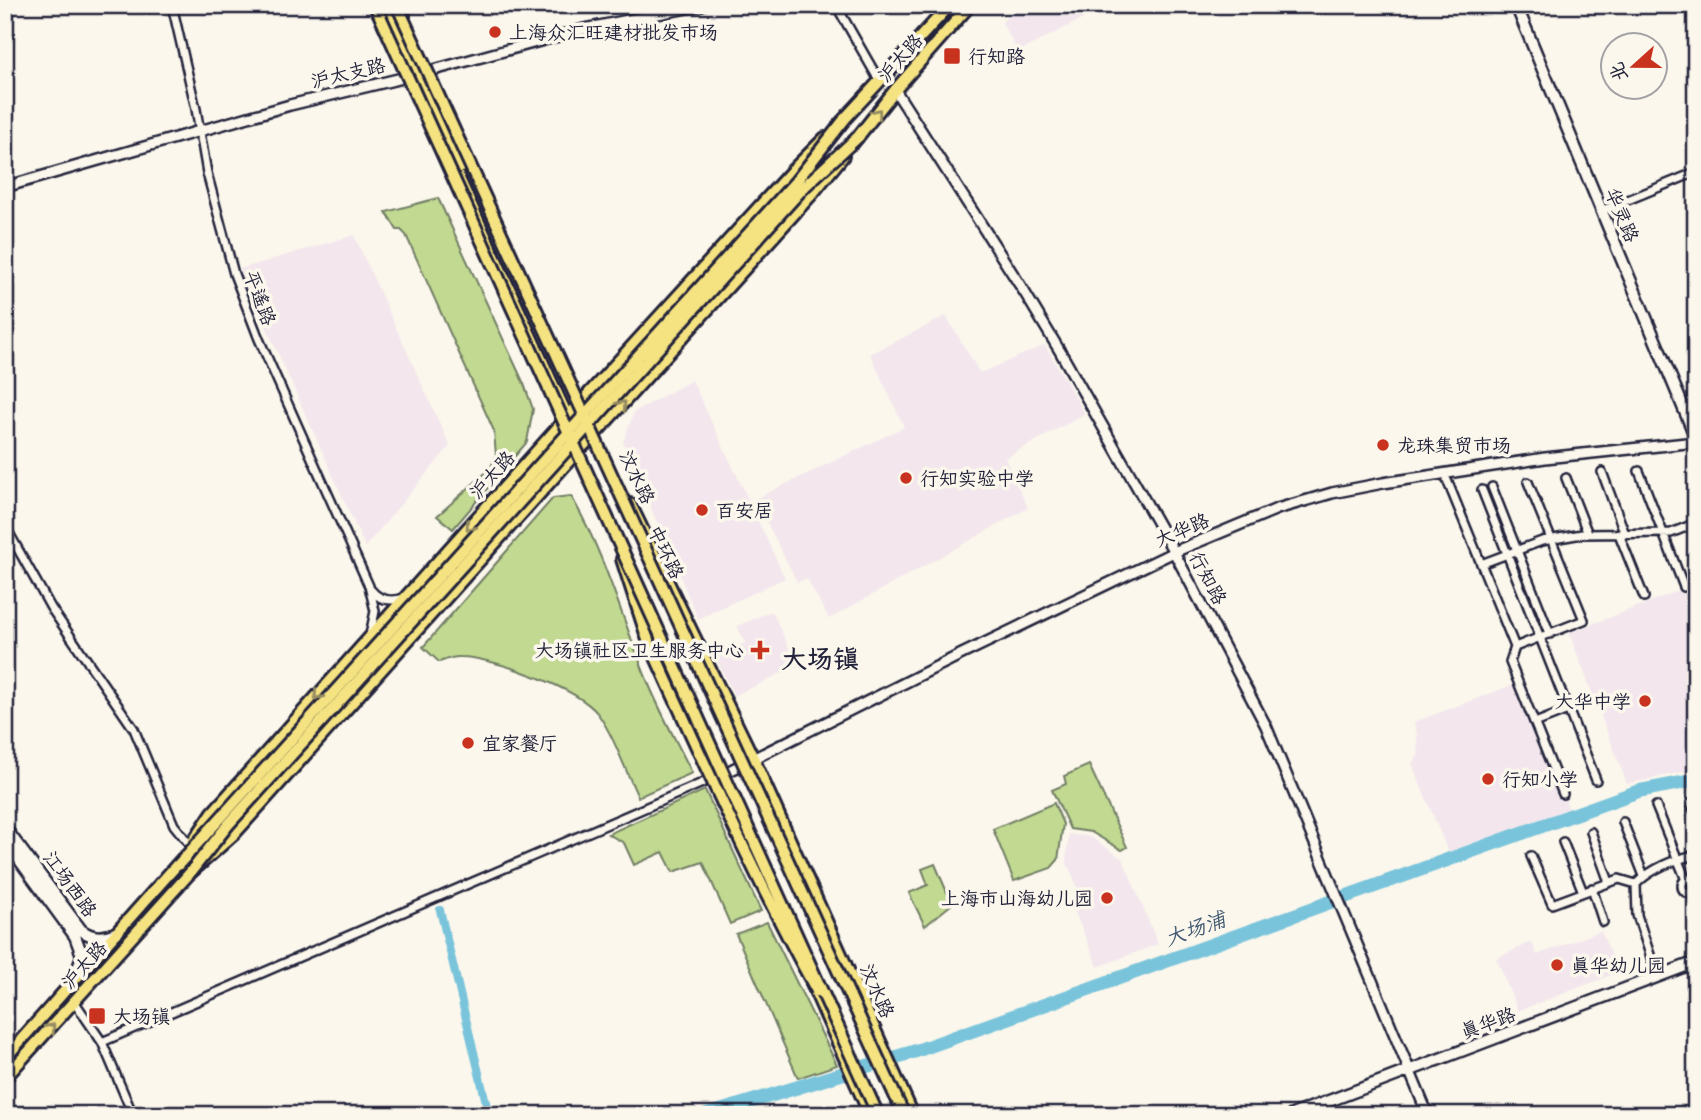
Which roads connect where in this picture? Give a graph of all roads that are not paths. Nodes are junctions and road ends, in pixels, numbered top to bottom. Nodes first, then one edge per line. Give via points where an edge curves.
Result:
1 (172, 5) edge
2 (374, 5) edge
3 (386, 5) edge
4 (702, 5) edge
5 (835, 5) edge
6 (950, 5) edge
7 (970, 5) edge
8 (1516, 5) edge
9 (402, 8) edge
10 (659, 9) edge
11 (1696, 47) edge
12 (1696, 66) edge
13 (431, 71) junction
14 (412, 76) junction
15 (880, 82) junction
16 (895, 90) junction
17 (844, 120) junction
18 (199, 130) junction
19 (859, 136) junction
20 (1696, 172) edge
21 (5, 187) edge
22 (478, 202) junction
23 (1601, 211) junction
24 (501, 224) junction
25 (526, 281) junction
26 (530, 317) junction
27 (582, 403) junction
28 (568, 417) junction
29 (596, 433) junction
30 (1696, 440) edge
31 (575, 454) junction
32 (1639, 471) dead end
33 (1602, 472) dead end
34 (1566, 478) dead end
35 (1447, 480) dead end
36 (1528, 482) dead end
37 (1492, 487) dead end
38 (1482, 490) dead end
39 (1696, 523) edge
40 (5, 526) edge
41 (1663, 533) junction
42 (1588, 534) junction
43 (1622, 534) junction
44 (1552, 540) junction
45 (13, 541) junction
46 (5, 545) edge
47 (1517, 551) junction
48 (1174, 552) junction
49 (620, 553) junction
50 (1508, 554) junction
51 (1481, 564) junction
52 (369, 586) junction
53 (1684, 587) dead end
54 (406, 597) junction
55 (1644, 597) dead end
56 (1550, 634) junction
57 (1541, 637) junction
58 (368, 639) junction
59 (1516, 647) junction
60 (1568, 710) junction
61 (1535, 723) junction
62 (754, 760) junction
63 (721, 775) junction
64 (1596, 780) dead end
65 (1563, 794) dead end
66 (1691, 803) dead end
67 (1656, 806) dead end
68 (1696, 815) edge
69 (1623, 822) dead end
70 (5, 828) edge
71 (1591, 832) dead end
72 (5, 840) edge
73 (1563, 842) dead end
74 (191, 846) junction
75 (1696, 855) edge
76 (1531, 856) dead end
77 (1678, 860) junction
78 (178, 865) junction
79 (189, 874) junction
80 (1644, 876) junction
81 (1609, 883) junction
82 (1636, 884) junction
83 (1592, 888) junction
84 (1583, 892) junction
85 (1696, 904) edge
86 (1603, 922) dead end
87 (118, 932) junction
88 (1696, 962) edge
89 (1657, 976) dead end
90 (75, 980) junction
91 (74, 1002) junction
92 (102, 1041) junction
93 (5, 1058) edge
94 (855, 1060) junction
95 (1409, 1069) junction
96 (5, 1078) edge
97 (133, 1115) edge
98 (870, 1115) edge
99 (878, 1115) edge
100 (904, 1115) edge
101 (913, 1115) edge
102 (1292, 1115) edge
103 (1428, 1115) edge

1 - 18 street, 平遥路
2 - 14 main road
2 - 94 main road, 中环路, bridge
3 - 14 main road
4 - 10 street, 沪太支路
5 - 15 street
6 - 15 main road, 沪太路
7 - 16 main road, 沪太路
8 - 23 main road, 华灵路
9 - 13 main road, 汶水路
9 - 100 main road, 中环路, bridge
10 - 13 street, 沪太支路
11 - 12 street
13 - 14 street, 沪太支路
13 - 24 main road, 汶水路
14 - 18 street, 沪太支路
14 - 22 main road
14 - 28 main road
15 - 17 main road, 沪太路
19 -> 16 main road, 沪太路
16 - 48 street, 行知路 via 1026,293
17 - 27 main road, 沪太路 via 790,173
17 - 78 main road, 沪太路, bridge via 797,180
18 - 21 street, 沪太支路
18 - 52 street, 平遥路 via 214,202 243,298
29 -> 19 main road, 沪太路
19 - 79 main road, 沪太路, bridge via 804,187 228,825
20 - 23 street
22 - 24 main road
22 - 26 main road
23 - 30 main road, 华灵路
24 - 25 main road, 汶水路
25 - 26 main road
25 - 27 main road, 汶水路
26 - 28 main road
27 - 28 main road, 沪太路
27 - 29 main road, 汶水路
28 - 31 main road
28 -> 54 main road, 沪太路
29 - 31 main road, 沪太路
29 - 62 main road, 汶水路
30 - 48 street, 大华路 via 1545,458 1332,494 1277,509
31 - 49 main road
31 - 79 main road, 沪太路 via 235,833
32 - 41 street
33 - 43 street
34 - 42 street
35 - 51 street
36 - 44 street
37 - 47 street
38 - 50 street
39 - 41 street
40 - 45 street
41 - 43 street
41 - 53 street
42 - 43 street
42 - 44 street
43 - 55 street
44 - 47 street
44 - 56 street via 1584,620
45 - 46 street
45 - 74 street via 64,628 134,729 174,825
47 - 50 street
47 - 56 street
48 - 62 street, 大华路
48 - 95 street, 行知路 via 1266,726
49 - 63 main road
49 - 94 main road, bridge via 648,640 771,906
50 - 51 street
50 - 57 street
51 - 59 street
52 - 54 street via 386,600
52 - 58 street, 平遥路 via 374,615
54 - 58 main road, 沪太路
56 - 57 street
57 - 59 street
57 - 60 street
58 -> 74 main road, 沪太路 via 214,812
59 - 61 street via 1510,662
60 - 61 street
60 - 64 street
61 - 65 street
62 - 63 street, 大华路
62 - 101 main road, 汶水路
63 - 92 street
63 - 98 main road
66 - 68 street
67 - 77 street
69 - 80 street
70 - 87 main road, 江场西路 via 81,930 96,937
71 - 81 street
72 - 90 main road, 江场西路 via 75,936 82,955
73 - 84 street
74 - 78 main road, 沪太路
75 - 77 street
76 - 84 street via 1552,904
77 - 80 street
77 - 85 street via 1686,880 1695,884 1691,892
78 - 87 main road, 沪太路
79 - 91 main road, 沪太路
80 - 82 street
81 - 82 street
81 - 83 street
82 - 89 street via 1639,924
83 - 84 street
83 - 86 street
87 - 90 main road, 沪太路
88 - 95 main road, 真华路
90 - 93 main road, 沪太路
91 - 92 street
96 -> 91 main road, 沪太路
92 - 97 street
94 - 99 main road, 中环路, bridge
95 - 102 main road, 真华路
95 - 103 street, 行知路

